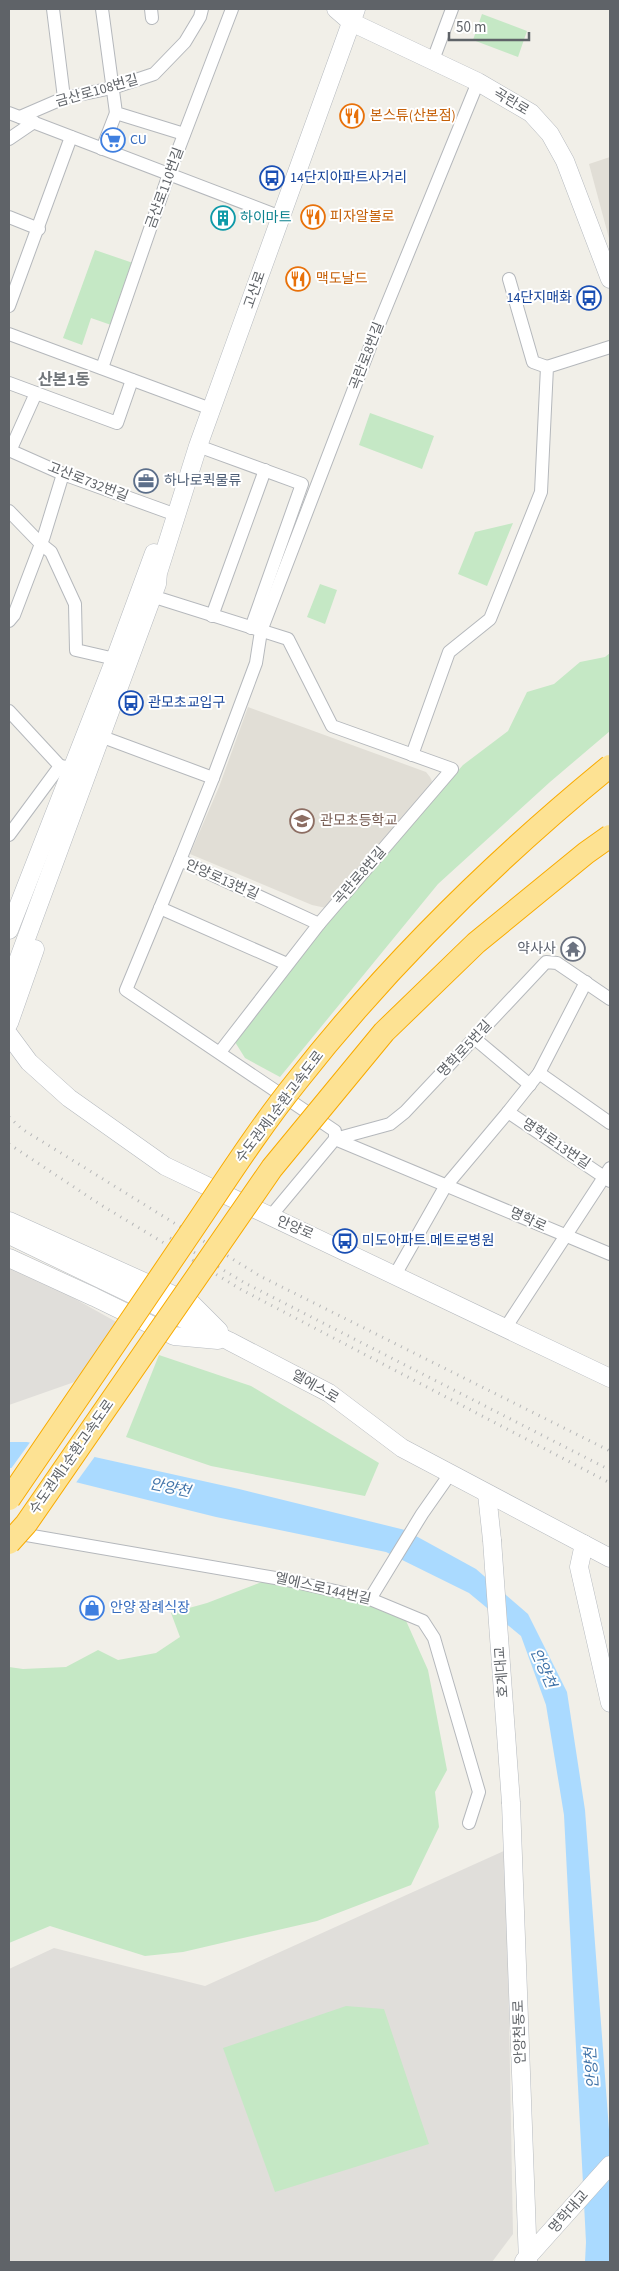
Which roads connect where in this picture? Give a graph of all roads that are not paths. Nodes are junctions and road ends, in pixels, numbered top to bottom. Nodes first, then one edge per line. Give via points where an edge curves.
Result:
1 (53, 9) edge
2 (102, 9) edge
3 (202, 9) edge
4 (232, 9) edge
5 (336, 9) edge
6 (452, 9) edge
7 (354, 16) edge
8 (433, 60) junction
9 (478, 82) junction
10 (112, 88) junction
11 (64, 98) junction
12 (116, 113) junction
13 (14, 115) edge
14 (34, 122) junction
15 (184, 134) junction
16 (71, 137) junction
17 (9, 139) edge
18 (102, 149) junction
19 (169, 174) junction
20 (9, 217) edge
21 (281, 217) junction
22 (39, 228) junction
23 (14, 279) edge
24 (509, 279) dead end
25 (610, 279) edge
26 (9, 306) edge
27 (9, 334) edge
28 (610, 347) edge
29 (547, 367) junction
30 (102, 368) junction
31 (132, 380) junction
32 (9, 383) edge
33 (36, 393) junction
34 (212, 409) junction
35 (198, 446) junction
36 (10, 450) edge
37 (265, 470) junction
38 (63, 474) junction
39 (187, 477) junction
40 (9, 510) edge
41 (168, 512) junction
42 (41, 544) junction
43 (158, 573) junction
44 (158, 598) junction
45 (212, 616) junction
46 (9, 621) edge
47 (256, 630) junction
48 (115, 659) junction
49 (9, 711) edge
50 (108, 739) junction
51 (412, 755) junction
52 (610, 766) edge
53 (67, 767) junction
54 (213, 778) junction
55 (9, 835) edge
56 (610, 836) edge
57 (180, 860) junction
58 (160, 908) junction
59 (319, 924) junction
60 (9, 930) edge
61 (9, 959) edge
62 (287, 964) junction
63 (586, 982) junction
64 (9, 985) edge
65 (610, 998) edge
66 (9, 1023) edge
67 (9, 1035) edge
68 (474, 1038) junction
69 (220, 1052) junction
70 (539, 1073) junction
71 (530, 1085) junction
72 (508, 1112) junction
73 (610, 1123) edge
74 (335, 1140) junction
75 (608, 1175) edge
76 (445, 1187) junction
77 (270, 1217) junction
78 (9, 1221) edge
79 (9, 1235) edge
80 (565, 1236) junction
81 (610, 1254) edge
82 (9, 1258) edge
83 (395, 1275) junction
84 (506, 1327) junction
85 (229, 1341) junction
86 (610, 1378) edge
87 (450, 1474) junction
88 (487, 1494) junction
89 (9, 1499) edge
90 (9, 1532) edge
91 (9, 1543) edge
92 (584, 1544) junction
93 (610, 1558) edge
94 (373, 1594) junction
95 (610, 1703) edge
96 (512, 1803) joint
97 (469, 1823) dead end
98 (610, 2165) edge
99 (526, 2260) edge

1 - 11 street
2 - 10 street
3 - 10 street, 금산로108번길 via 185,42 154,74
4 - 15 street, 금산로110번길
5 - 7 street, 곡란로
6 - 8 street
7 - 8 street, 곡란로
7 - 21 street, 고산로
8 - 9 street, 곡란로
9 - 25 street, 곡란로 via 531,113 550,134 565,161
9 - 47 street, 곡란로8번길
10 - 11 street, 금산로108번길
10 - 12 street
11 - 13 street, 금산로108번길
12 - 15 street
12 - 18 street
13 - 14 street
14 - 16 street
14 - 17 street
15 - 19 street, 금산로110번길
16 - 18 street
16 - 22 street
18 - 19 street
19 - 21 street
19 - 30 street, 금산로110번길
20 - 22 street
21 - 34 street, 고산로
22 - 23 street
23 - 26 street
24 - 29 street via 533,362
27 - 30 street
28 - 29 street
29 - 51 street via 541,492 490,619 449,652
30 - 31 street
31 - 33 street via 117,423
31 - 34 street
32 - 33 street
33 - 36 street
34 - 35 street, 고산로
35 - 37 street
35 - 39 street, 고산로
36 - 38 street, 고산로732번길
37 - 45 street
37 - 47 street via 302,484
38 - 41 street, 고산로732번길
38 - 42 street
39 - 41 street
39 - 43 street, 고산로
39 - 44 street via 188,514
40 - 42 street
41 - 48 street
42 - 46 street
42 - 48 street via 52,552 75,604 76,650
43 - 61 street via 151,583
43 - 64 street via 157,584
44 - 45 street
44 - 50 street
45 - 47 street
47 - 51 street, 곡란로8번길 via 288,639 332,726
47 - 54 street, 곡란로8번길 via 256,663
48 - 53 street
49 - 53 street
50 - 54 street
50 - 66 street
51 - 59 street, 곡란로8번길 via 452,769
52 - 89 highway, 수도권제1순환고속도로, bridge via 548,816 435,923 368,995 295,1082
53 - 55 street
53 - 60 street
54 - 57 street, 곡란로8번길
56 - 91 highway, 수도권제1순환고속도로, bridge via 476,943 384,1032 272,1168 26,1524
57 - 58 street, 안양로13번길
57 - 59 street, 안양로13번길
58 - 62 street
58 - 69 street, 안양로13번길 via 126,990
59 - 62 street
62 - 69 street
63 - 65 street, 명학로5번길
63 - 68 street, 명학로5번길 via 557,962 546,962
63 - 70 street
67 - 77 street, 안양로 via 29,1062 69,1098 157,1160
68 - 71 street
68 - 74 street, 명학로5번길 via 406,1112 390,1124
69 - 74 street, 안양로13번길 via 335,1131
70 - 71 street
70 - 73 street
71 - 72 street
72 - 75 street, 명학로13번길
72 - 76 street, 명학로13번길
74 - 76 street, 명학로
74 - 77 street
75 - 80 street
76 - 80 street, 명학로 via 482,1199
76 - 83 street
77 - 83 street, 안양로
78 - 85 street via 191,1303
79 - 85 street, 엘에스로
80 - 81 street, 명학로
80 - 84 street
82 - 85 street via 174,1336
83 - 84 street, 안양로
84 - 86 street, 안양로
85 - 87 street, 엘에스로 via 329,1393 402,1448
87 - 88 street, 엘에스로
87 - 94 street
88 - 92 street, 엘에스로
88 - 96 street, 호계대교, bridge
90 - 94 street, 엘에스로144번길
92 - 93 street, 엘에스로
92 - 95 street via 579,1567
94 - 97 street, 엘에스로144번길 via 423,1621 434,1638 479,1792
96 - 99 street, 안양천동로
98 - 99 street, 명학대교

